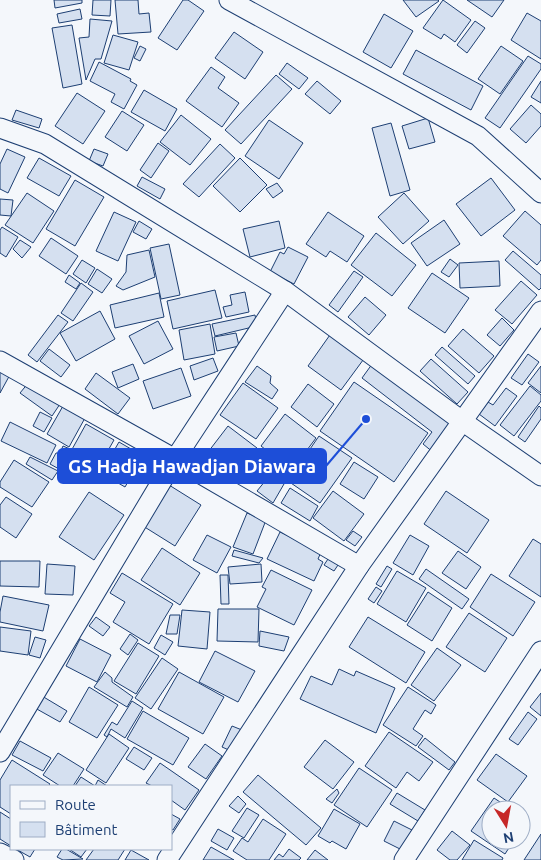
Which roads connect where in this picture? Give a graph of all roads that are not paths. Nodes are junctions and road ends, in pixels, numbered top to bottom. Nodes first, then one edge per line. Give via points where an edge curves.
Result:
1 (229, 0) edge
2 (0, 128) edge
3 (541, 192) edge
4 (285, 291) junction
5 (541, 311) edge
6 (0, 361) edge
7 (462, 421) junction
8 (176, 459) junction
9 (541, 476) edge
10 (359, 566) junction
11 (541, 651) edge
12 (0, 752) edge
13 (0, 853) edge
14 (14, 860) edge
15 (167, 860) edge
16 (404, 860) edge

1 - 3 street via 478,136
2 - 4 street via 45,144
4 - 7 street
4 - 8 street
5 - 7 street
6 - 8 street
7 - 9 street
7 - 10 street
8 - 10 street
8 - 12 street
10 - 15 street
11 - 16 street
13 - 14 street

